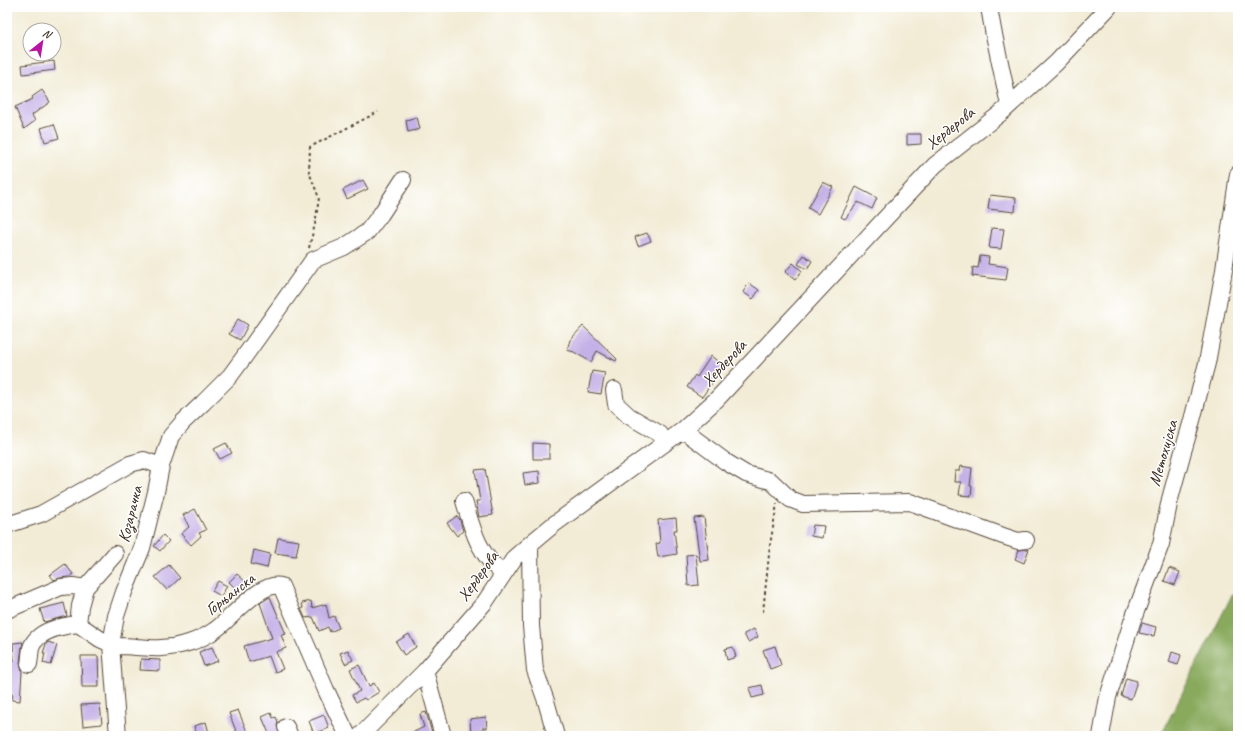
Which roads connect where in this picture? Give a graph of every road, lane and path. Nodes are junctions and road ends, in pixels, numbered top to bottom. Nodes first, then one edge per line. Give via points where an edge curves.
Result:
1 (990, 7) edge
2 (1109, 7) edge
3 (1009, 105) junction
4 (378, 112) dead end
5 (1238, 174) edge
6 (403, 180) dead end
7 (313, 260) junction
8 (614, 390) dead end
9 (683, 430) junction
10 (666, 443) junction
11 (161, 466) junction
12 (779, 489) junction
13 (464, 501) dead end
14 (7, 525) edge
15 (1026, 540) dead end
16 (530, 544) junction
17 (115, 554) dead end
18 (503, 574) junction
19 (85, 588) junction
20 (7, 610) edge
21 (764, 612) dead end
22 (78, 624) junction
23 (112, 645) junction
24 (29, 664) dead end
25 (425, 671) junction
26 (118, 736) edge
27 (348, 736) edge
28 (360, 736) edge
29 (443, 736) edge
30 (556, 736) edge
31 (1101, 736) edge

1 - 3 street via 992,30
2 - 3 street, Хердерова via 1056,63
3 - 9 street, Хердерова via 935,165 717,399
4 - 7 path via 310,147 309,172 319,198 309,248
5 - 31 street, Метохијска via 1207,363 1172,492 1161,544 1108,697
6 - 7 street via 366,232 344,246
7 - 11 street via 230,376 171,436
8 - 10 street via 616,404 629,416 660,434
9 - 10 street, Хердерова
9 - 12 street via 726,462 746,474 771,481
10 - 16 street, Хердерова
11 - 14 street, Козарачка via 144,460 130,464 41,514
11 - 23 street, Козарачка via 142,548 118,610
12 - 15 street via 790,499 803,504 910,502 1002,536 1018,541
12 - 21 path via 770,545
13 - 18 street via 474,534 484,553 493,566
16 - 18 street, Хердерова via 515,557
16 - 30 street via 531,626 535,670
17 - 19 street
18 - 25 street, Хердерова via 485,602
19 - 20 street via 61,587
19 - 22 street
22 - 23 street
22 - 24 street via 55,628 36,640 31,647
23 - 26 street, Козарачка
23 - 27 street, Горњанска via 160,648 181,645 201,638 216,630 243,604 276,584 281,586
25 - 28 street, Хердерова
25 - 29 street

